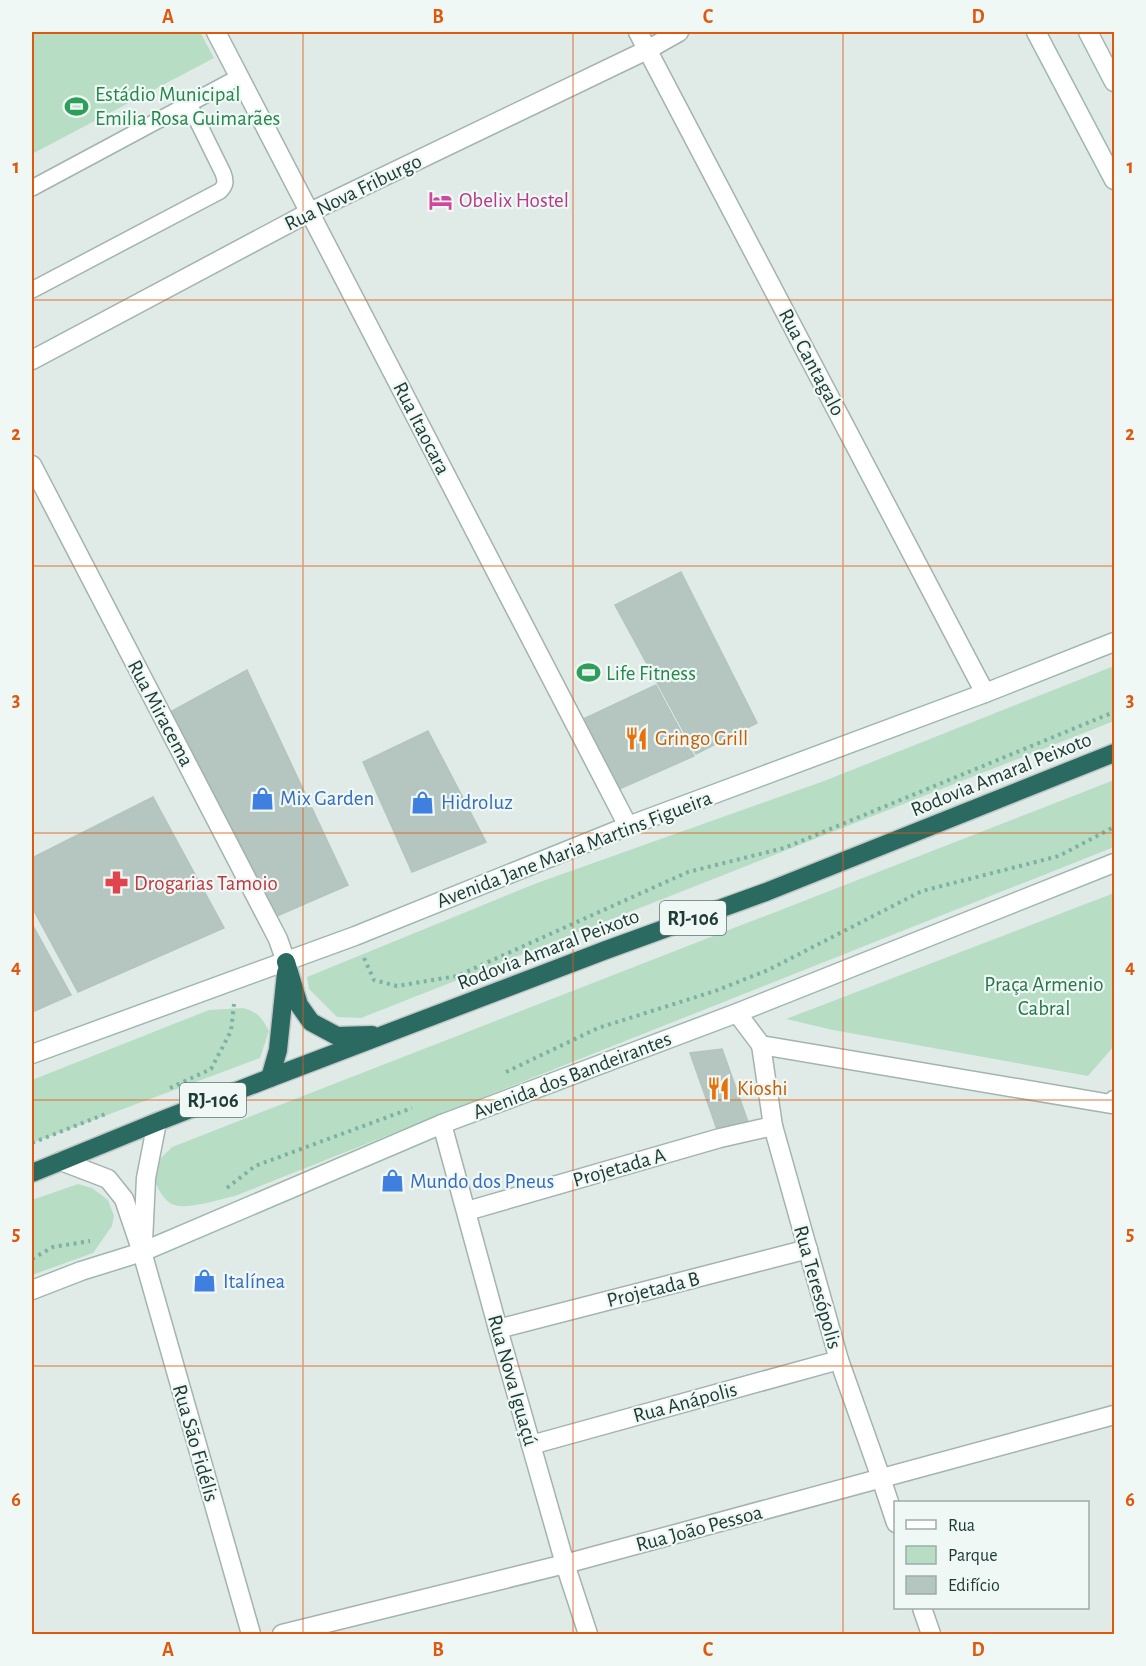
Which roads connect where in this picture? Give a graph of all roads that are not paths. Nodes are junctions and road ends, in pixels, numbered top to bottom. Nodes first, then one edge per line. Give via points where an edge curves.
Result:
1 (216, 32) edge
2 (638, 32) edge
3 (680, 32) edge
4 (1036, 32) edge
5 (1088, 32) edge
6 (647, 50) junction
7 (239, 77) junction
8 (1114, 82) edge
9 (189, 104) junction
10 (1114, 180) edge
11 (32, 188) edge
12 (310, 212) junction
13 (32, 290) edge
14 (32, 360) edge
15 (32, 465) edge
16 (1114, 642) edge
17 (985, 693) junction
18 (1114, 753) edge
19 (628, 826) junction
20 (1114, 863) edge
21 (286, 962) junction
22 (737, 1013) junction
23 (386, 1035) junction
24 (761, 1046) junction
25 (32, 1054) edge
26 (270, 1078) junction
27 (1113, 1107) edge
28 (157, 1122) junction
29 (442, 1124) junction
30 (772, 1126) junction
31 (61, 1161) junction
32 (32, 1173) edge
33 (467, 1211) junction
34 (808, 1249) junction
35 (142, 1252) junction
36 (32, 1290) edge
37 (498, 1329) junction
38 (839, 1360) junction
39 (1114, 1415) edge
40 (531, 1444) junction
41 (881, 1478) junction
42 (894, 1517) edge
43 (566, 1564) junction
44 (922, 1609) edge
45 (251, 1635) edge
46 (282, 1635) edge
47 (588, 1635) edge
48 (931, 1635) edge

1 - 7 street, Rua Itaocara
2 - 6 street, Rua Cantagalo
3 - 6 street, Rua Nova Friburgo
4 - 10 street
5 - 8 street
6 - 12 street, Rua Nova Friburgo
6 - 17 street, Rua Cantagalo
7 - 9 lane
7 - 12 street, Rua Itaocara
9 - 11 lane
9 - 13 lane via 223,173 225,186
12 - 14 street, Rua Nova Friburgo
12 - 19 street, Rua Itaocara
15 - 21 street, Rua Miracema via 278,939
16 - 17 street, Avenida Jane Maria Martins Figueira
17 - 19 street, Avenida Jane Maria Martins Figueira
18 - 23 highway, Rodovia Amaral Peixoto / RJ-106 via 766,892
19 - 21 street, Avenida Jane Maria Martins Figueira
20 - 22 street, Avenida dos Bandeirantes
21 - 23 highway via 299,1005 311,1022 337,1036
21 - 25 street, Avenida Jane Maria Martins Figueira
21 - 26 highway via 278,1050
22 - 24 street
22 - 29 street, Avenida dos Bandeirantes
23 - 26 highway, Rodovia Amaral Peixoto / RJ-106
24 - 27 street
24 - 30 street, Rua Teresópolis
26 - 28 highway, Rodovia Amaral Peixoto / RJ-106
28 - 31 highway, Rodovia Amaral Peixoto / RJ-106
28 - 35 street, Rua São Fidélis via 146,1178
29 - 33 street, Rua Nova Iguaçú
29 - 35 street, Avenida dos Bandeirantes
30 - 33 street, Projetada A
30 - 34 street, Rua Teresópolis
31 - 32 highway, Rodovia Amaral Peixoto / RJ-106
31 - 35 street, Rua São Fidélis via 108,1179 124,1199
33 - 37 street, Rua Nova Iguaçú
34 - 37 street, Projetada B
34 - 38 street, Rua Teresópolis
35 - 36 street, Avenida dos Bandeirantes
35 - 45 street, Rua São Fidélis
37 - 40 street, Rua Nova Iguaçú
38 - 40 street, Rua Anápolis
38 - 41 street, Rua Teresópolis
39 - 41 street, Rua João Pessoa
40 - 43 street, Rua Nova Iguaçú
41 - 42 street, Rua Teresópolis
41 - 43 street, Rua João Pessoa
43 - 46 street, Rua João Pessoa
43 - 47 street, Rua Nova Iguaçú
44 - 48 street

